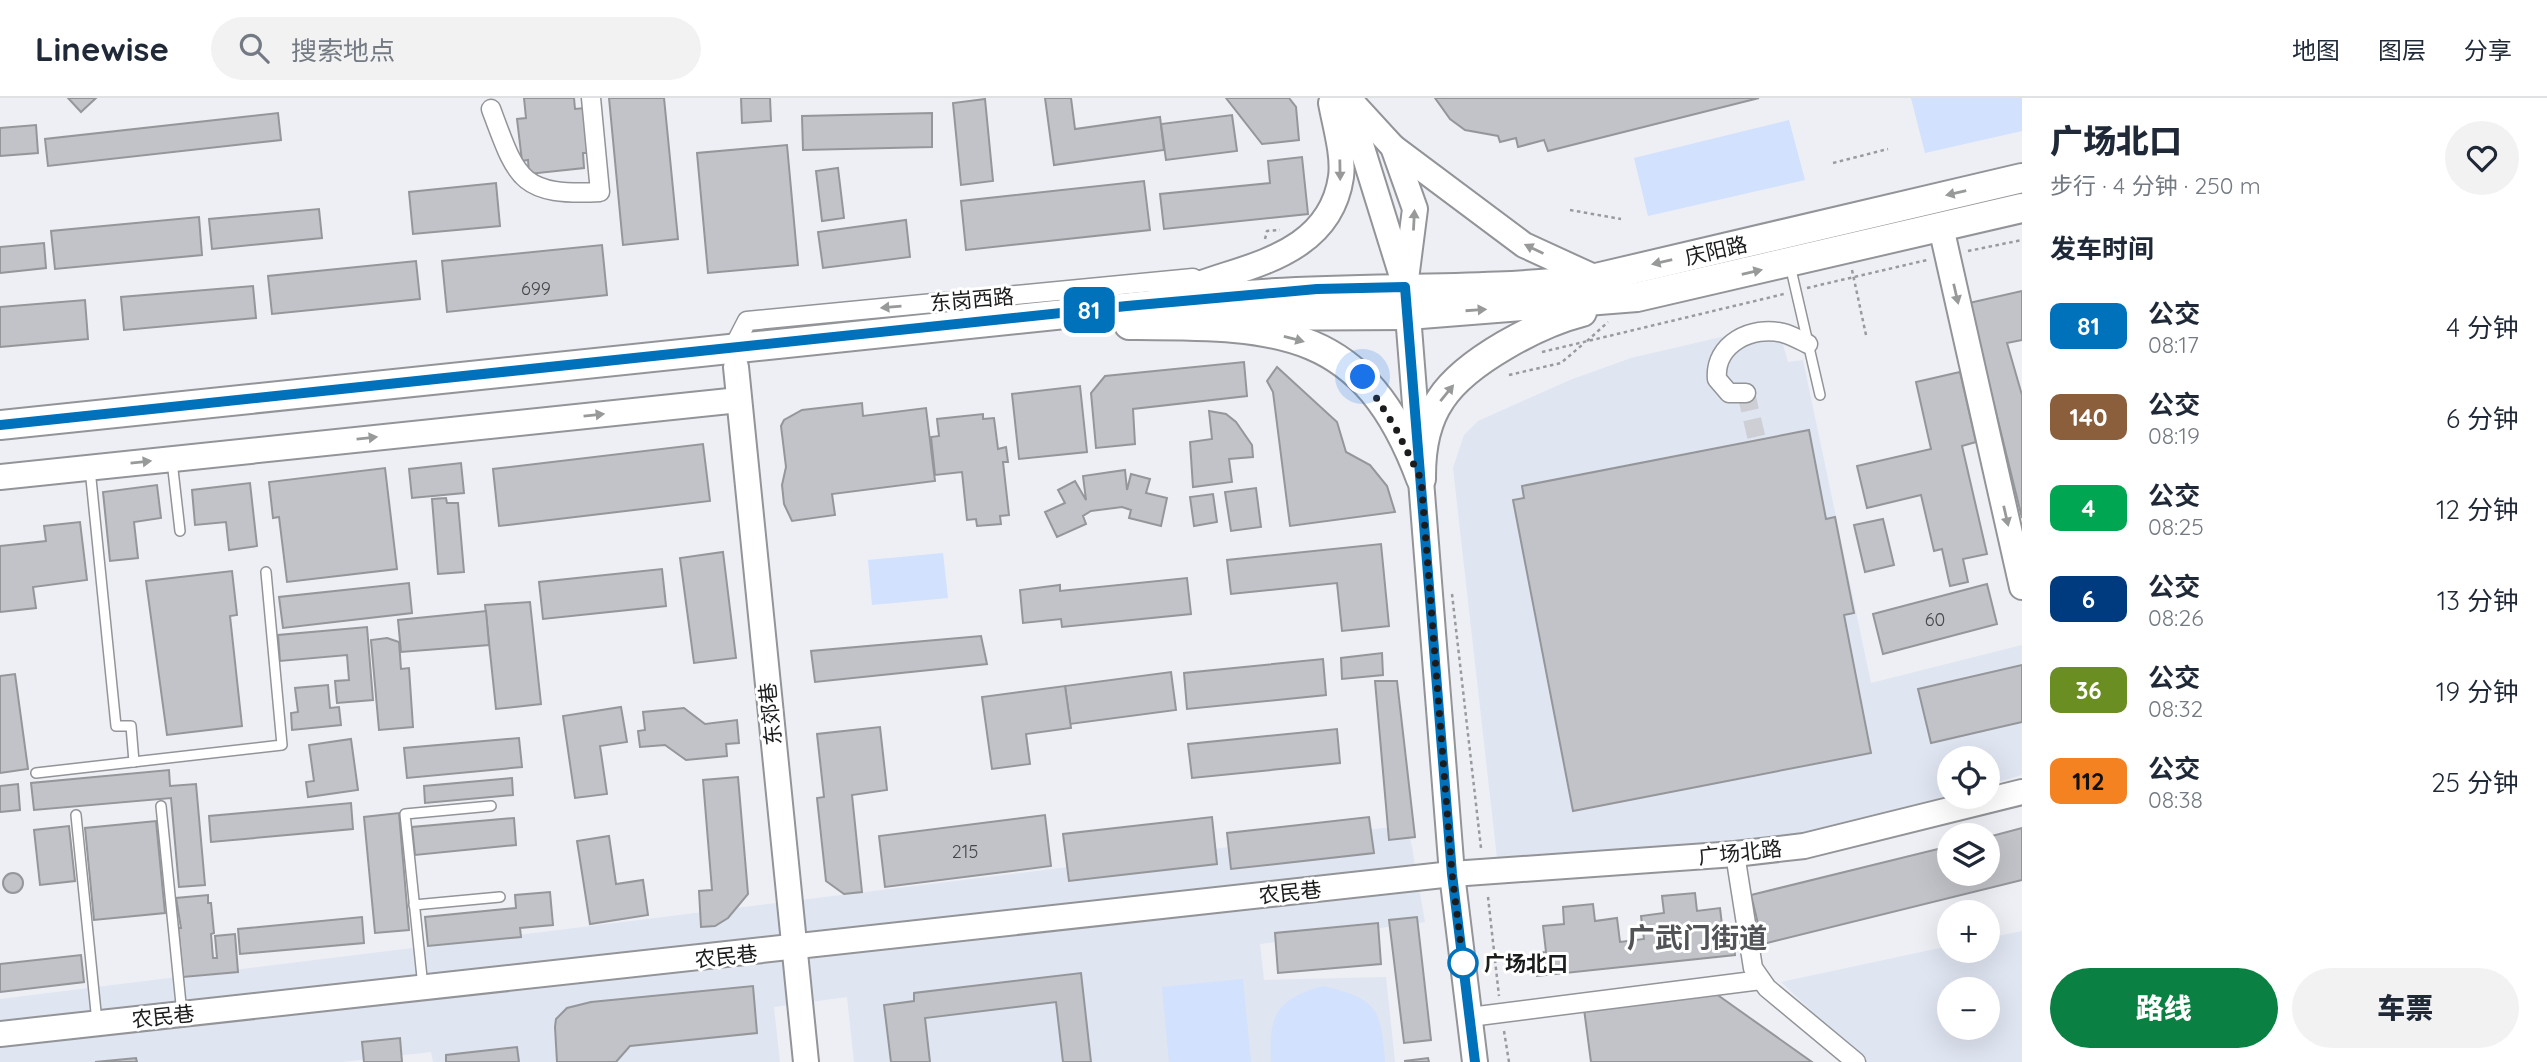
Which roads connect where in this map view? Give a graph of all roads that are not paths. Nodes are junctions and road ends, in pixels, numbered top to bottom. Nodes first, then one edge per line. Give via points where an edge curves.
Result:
1 (506, 98) edge
2 (591, 98) edge
3 (1335, 100) edge
4 (488, 103) edge
5 (1393, 147) junction
6 (2022, 178) edge
7 (2022, 208) edge
8 (1941, 227) junction
9 (1789, 263) junction
10 (1227, 275) junction
11 (1596, 278) junction
12 (1405, 287) junction
13 (1637, 297) junction
14 (1408, 315) junction
15 (1128, 316) junction
16 (1808, 344) junction
17 (735, 357) junction
18 (1745, 393) dead end
19 (1820, 395) dead end
20 (739, 400) junction
21 (0, 425) edge
22 (0, 443) edge
23 (172, 459) junction
24 (90, 467) junction
25 (0, 477) edge
26 (1421, 479) junction
27 (180, 531) dead end
28 (265, 572) dead end
29 (2022, 587) edge
30 (134, 762) junction
31 (36, 773) dead end
32 (2022, 792) edge
33 (161, 806) dead end
34 (491, 806) dead end
35 (76, 815) dead end
36 (1735, 854) junction
37 (1452, 874) junction
38 (500, 897) dead end
39 (414, 905) junction
40 (794, 949) junction
41 (1761, 980) junction
42 (423, 989) junction
43 (182, 1014) junction
44 (1469, 1017) junction
45 (97, 1023) junction
46 (0, 1034) edge
47 (806, 1062) edge
48 (1475, 1062) edge
49 (1856, 1062) edge

1 - 4 street
2 - 4 street via 600,192 560,194 527,183 511,162
3 - 5 street
3 -> 10 street via 1342,174 1336,200 1320,228 1260,266
3 - 12 street via 1358,135
11 -> 5 street via 1524,245
12 -> 5 street via 1415,209
6 -> 11 main road, 庆阳路
7 - 8 main road, 庆阳路
8 - 9 main road, 庆阳路
8 -> 29 street
13 -> 9 main road, 庆阳路
9 - 16 lane
10 - 15 street
10 -> 17 street, 东岗西路 via 747,320
11 - 12 main road, 庆阳路 via 1540,286
12 - 14 main road
12 - 15 main road, 庆阳路 via 1317,289
14 -> 13 main road, 庆阳路
26 -> 13 main road via 1427,427 1451,385 1502,348 1552,322
14 - 15 main road
14 - 26 street
15 - 17 main road
15 -> 26 main road via 1296,338 1329,352 1352,367 1373,392
16 - 18 street via 1782,333 1761,331 1740,337 1721,357 1717,379 1729,393
16 - 19 lane
17 - 20 street, 东郊巷
17 - 21 main road
17 - 22 main road
23 -> 20 street
20 - 40 street, 东郊巷
24 -> 23 street
23 - 27 lane
24 - 25 street
24 - 30 lane via 116,726 131,726
26 - 37 street
28 - 30 lane via 282,745
30 - 31 lane
32 - 36 street, 广场北路 via 1804,846
33 - 43 lane
34 - 39 lane via 405,814
35 - 45 lane
36 - 37 street, 广场北路
36 - 41 street via 1749,946
37 - 40 street, 农民巷
37 - 44 street
38 - 39 lane
39 - 42 lane
40 - 42 street, 农民巷
40 - 47 street, 东郊巷
41 - 44 street
41 - 49 street
42 - 43 street, 农民巷
43 - 45 street, 农民巷
44 - 48 street
45 - 46 street, 农民巷

